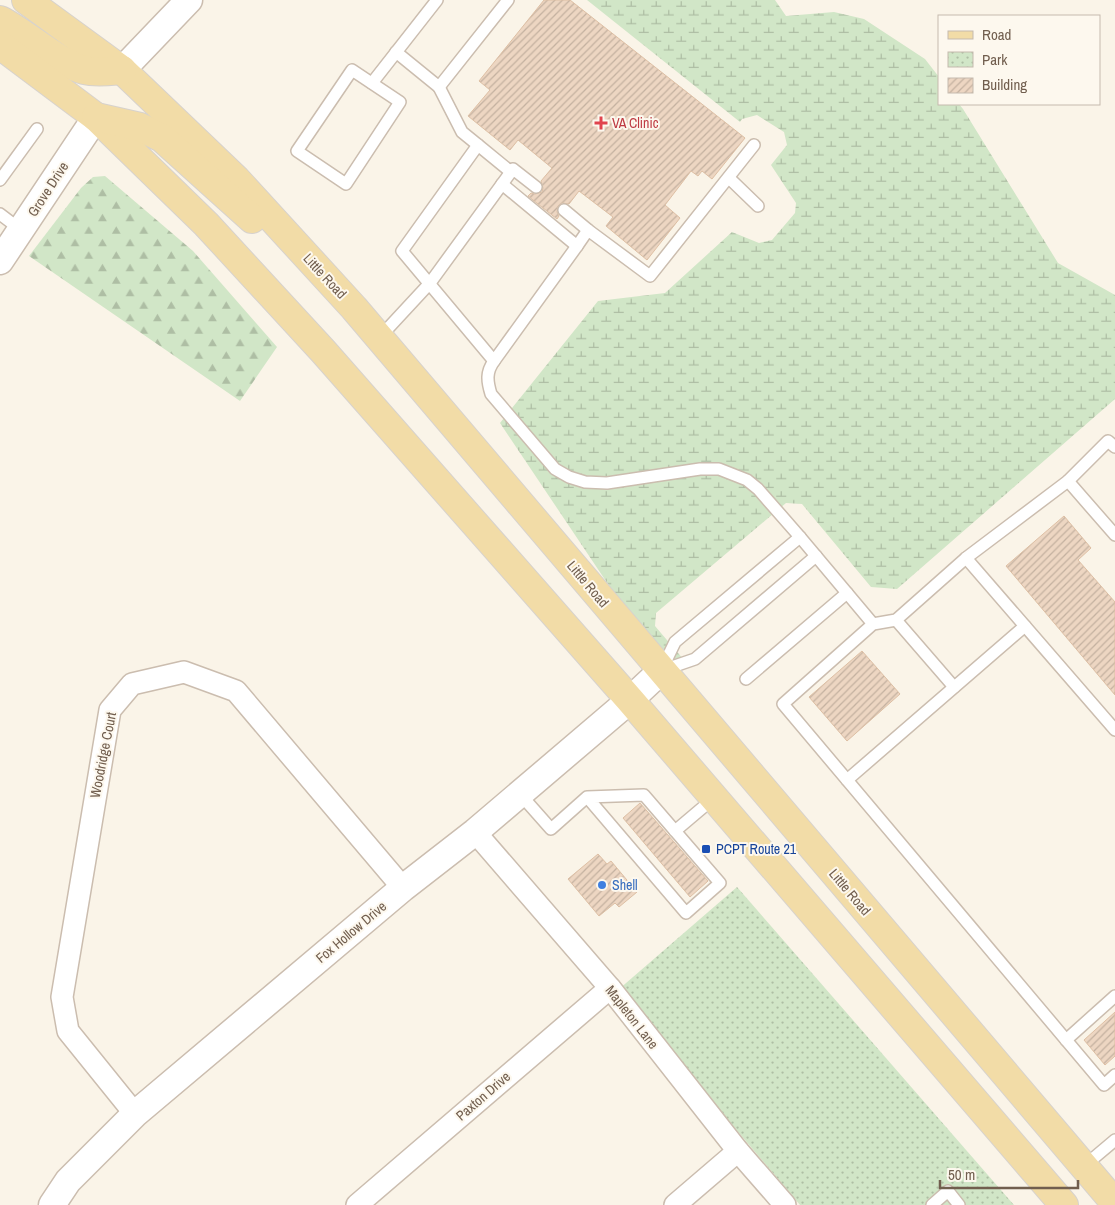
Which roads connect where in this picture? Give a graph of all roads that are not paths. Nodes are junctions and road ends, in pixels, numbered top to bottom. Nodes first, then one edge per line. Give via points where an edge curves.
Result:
1 (26, 0) edge
2 (189, 0) edge
3 (437, 0) edge
4 (508, 0) edge
5 (0, 20) edge
6 (0, 45) edge
7 (396, 52) junction
8 (122, 70) junction
9 (372, 83) junction
10 (439, 87) junction
11 (96, 117) junction
12 (37, 129) dead end
13 (478, 145) junction
14 (754, 145) dead end
15 (512, 171) junction
16 (729, 178) junction
17 (0, 180) edge
18 (502, 184) junction
19 (536, 187) dead end
20 (758, 206) dead end
21 (564, 210) dead end
22 (0, 214) edge
23 (21, 230) junction
24 (588, 230) junction
25 (296, 244) junction
26 (577, 246) junction
27 (0, 262) edge
28 (430, 283) junction
29 (379, 338) junction
30 (494, 361) junction
31 (1113, 441) edge
32 (1068, 482) junction
33 (1115, 535) edge
34 (800, 537) junction
35 (816, 556) junction
36 (966, 558) junction
37 (847, 593) junction
38 (896, 620) junction
39 (873, 624) junction
40 (1025, 626) junction
41 (662, 670) junction
42 (746, 678) dead end
43 (954, 687) junction
44 (630, 700) junction
45 (1115, 730) edge
46 (847, 780) junction
47 (520, 794) junction
48 (588, 797) junction
49 (714, 798) junction
50 (675, 831) junction
51 (475, 832) junction
52 (403, 888) junction
53 (610, 988) junction
54 (1115, 996) edge
55 (1066, 1040) junction
56 (1115, 1076) edge
57 (135, 1114) junction
58 (1115, 1140) edge
59 (738, 1150) junction
60 (1083, 1167) junction
61 (1115, 1203) edge
62 (52, 1205) edge
63 (357, 1205) edge
64 (675, 1205) edge
65 (785, 1205) edge
66 (932, 1205) edge
67 (960, 1205) edge
68 (1064, 1205) edge

1 - 8 main road, Little Road
2 - 8 street
3 - 7 lane
4 - 10 lane
5 - 8 main road via 84,70
6 - 11 main road
7 - 9 lane
7 - 10 lane
8 - 25 main road, Little Road via 236,179
9 - 9 lane via 352,70 297,151 346,184 400,102
10 - 13 lane via 462,132
11 - 23 street, Grove Drive
11 - 25 main road via 140,127 162,138 260,226
11 - 44 main road via 206,224 317,344
12 - 17 lane
13 - 15 lane
13 - 28 lane via 402,250
14 - 16 lane
15 - 18 lane
15 - 19 lane
16 - 20 lane
16 - 24 lane via 650,276
18 - 26 lane
18 - 28 lane
21 - 24 lane
22 - 23 lane
23 - 27 street, Grove Drive
24 - 26 lane
25 - 29 main road, Little Road
26 - 30 lane
28 - 29 lane
28 - 30 lane
29 - 41 main road, Little Road
30 - 34 lane via 488,369 491,394 554,469 585,482 606,483 700,469 726,471 758,489
31 - 32 lane
32 - 33 lane
32 - 36 lane
34 - 35 lane
34 - 41 lane via 675,642
35 - 37 lane
35 - 41 lane via 695,659
36 - 38 lane
36 - 40 lane
37 - 39 lane
37 - 42 lane
38 - 39 lane
38 - 43 lane
39 - 46 lane via 783,704
40 - 43 lane
40 - 45 lane
41 - 44 street, Fox Hollow Drive
41 - 60 main road, Little Road
43 - 46 lane
44 - 47 street, Fox Hollow Drive
44 - 49 main road
46 - 55 lane
47 - 48 lane via 552,829
47 - 51 street, Fox Hollow Drive
48 - 50 lane via 644,795
48 - 50 lane via 686,913 720,883
49 - 50 lane
49 - 68 main road
51 - 52 street, Fox Hollow Drive
51 - 53 street, Mapleton Lane
52 - 57 street, Fox Hollow Drive
52 - 57 street, Woodridge Court via 236,691 184,672 132,684 110,710 62,997 68,1031
53 - 59 street, Mapleton Lane
53 - 63 street, Paxton Drive
54 - 55 lane
55 - 56 lane via 1104,1085
57 - 62 street, Fox Hollow Drive via 68,1181
58 - 60 lane
59 - 64 street
59 - 65 street, Mapleton Lane
60 - 61 main road, Little Road
66 - 67 lane via 948,1191

